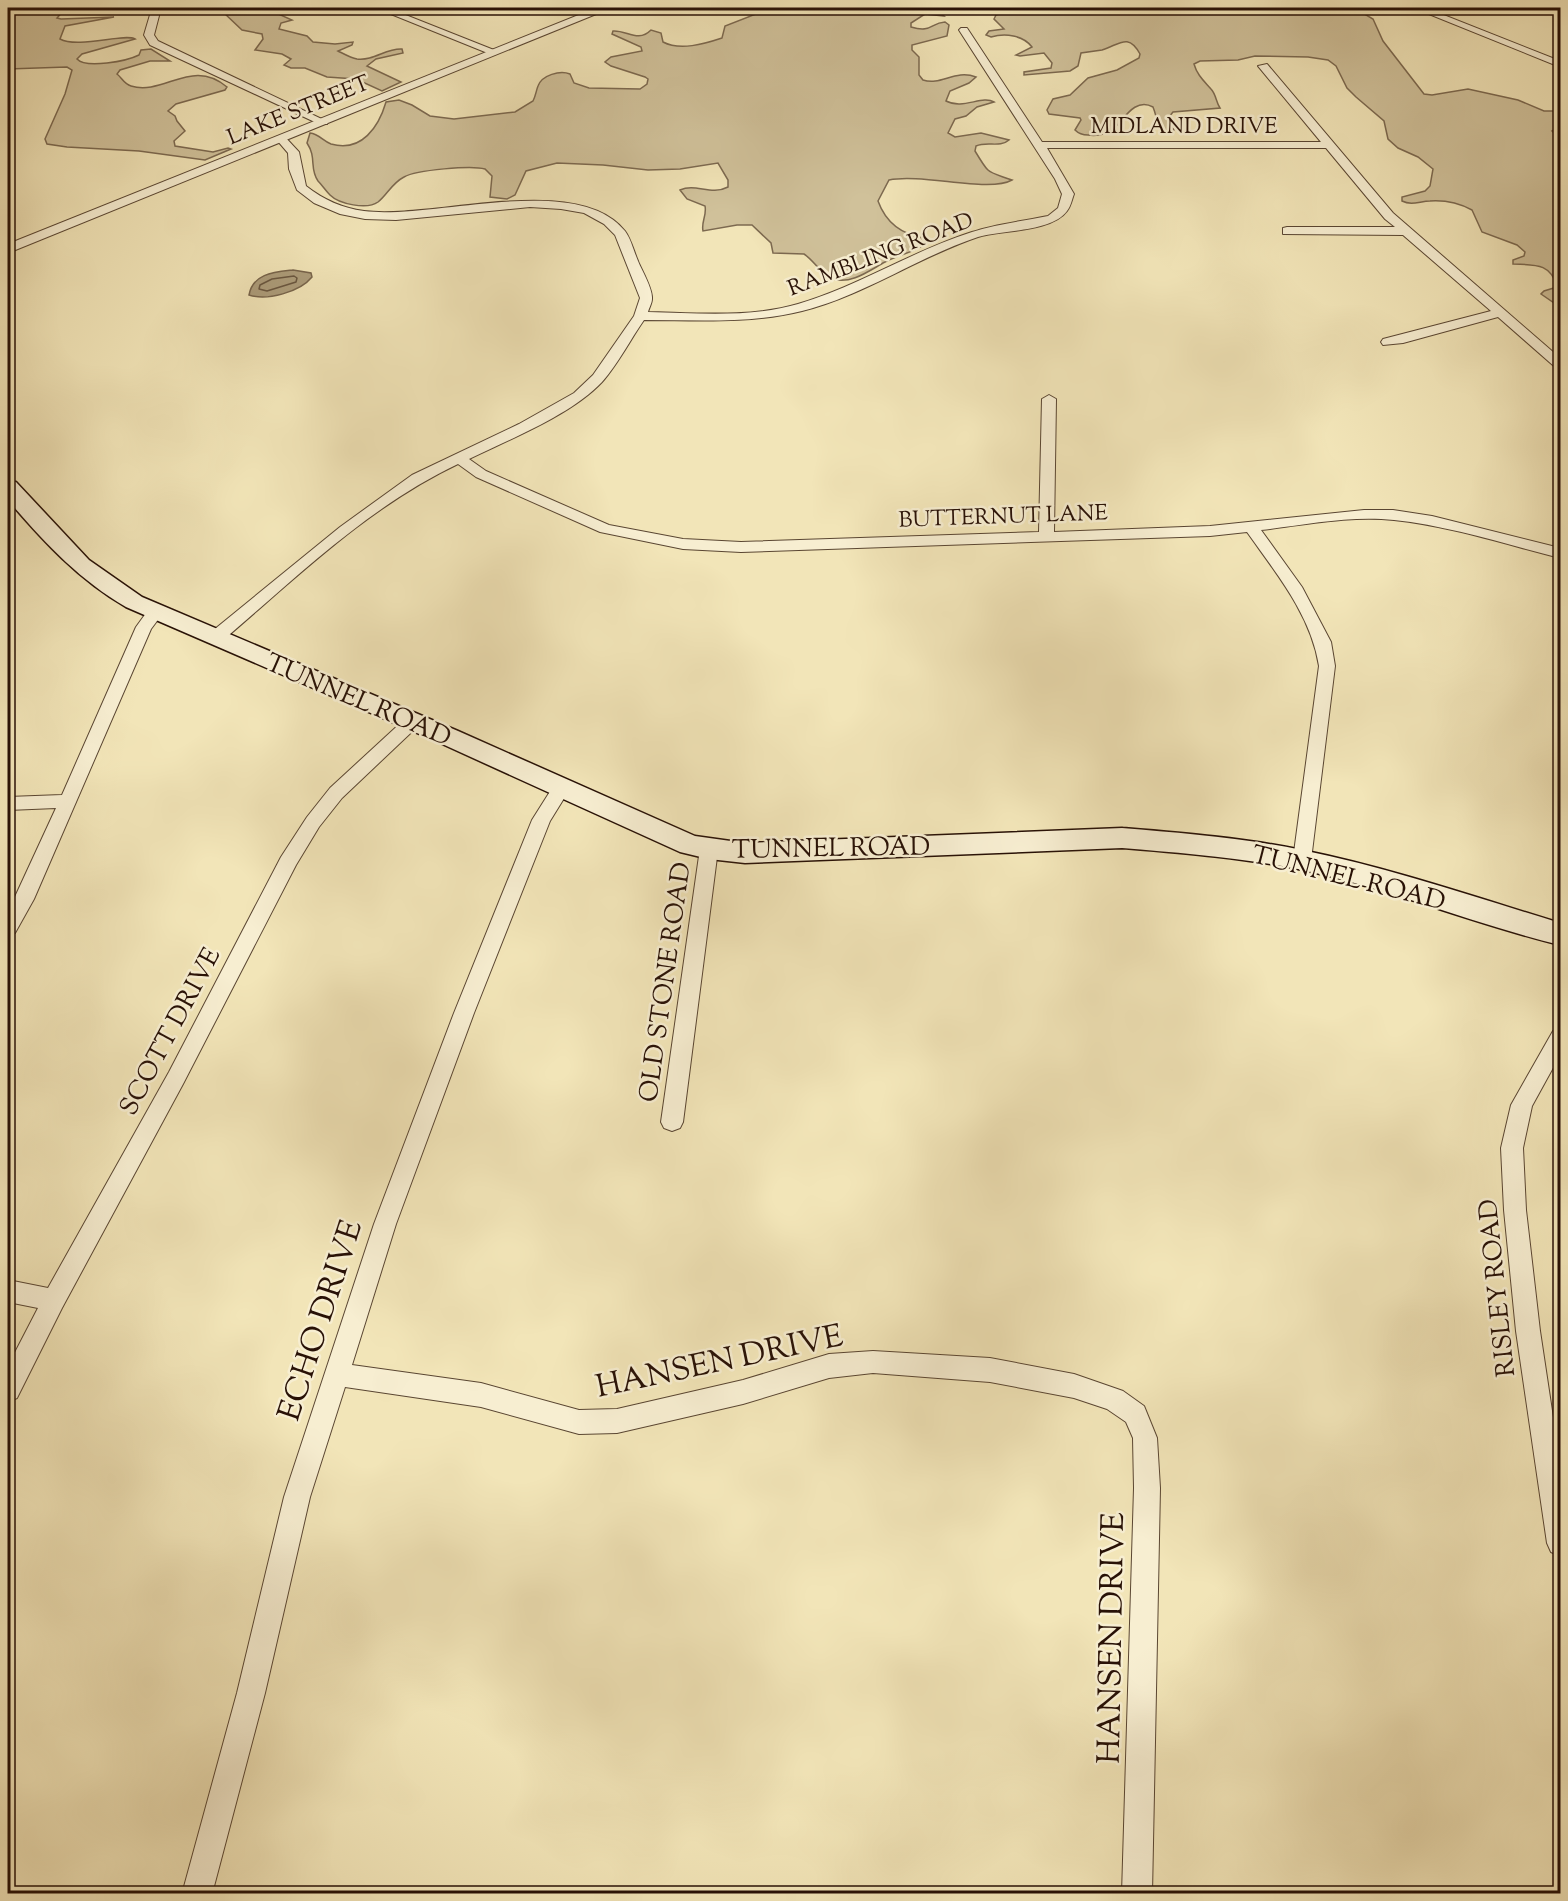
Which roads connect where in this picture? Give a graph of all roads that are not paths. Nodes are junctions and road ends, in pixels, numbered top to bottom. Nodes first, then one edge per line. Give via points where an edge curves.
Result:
1 (156, 8) edge
2 (381, 8) edge
3 (605, 8) edge
4 (1419, 8) edge
5 (964, 30) dead end
6 (494, 52) junction
7 (1560, 64) edge
8 (1263, 66) dead end
9 (323, 122) junction
10 (281, 139) junction
11 (1329, 144) junction
12 (1039, 145) junction
13 (1287, 231) dead end
14 (1408, 231) junction
15 (8, 249) edge
16 (1501, 313) junction
17 (640, 316) junction
18 (1388, 342) dead end
19 (1560, 364) edge
20 (1049, 399) dead end
21 (460, 459) junction
22 (8, 487) edge
23 (1252, 528) junction
24 (1046, 535) junction
25 (1560, 553) edge
26 (155, 613) junction
27 (216, 637) junction
28 (412, 722) junction
29 (562, 787) junction
30 (67, 801) junction
31 (8, 803) edge
32 (709, 849) junction
33 (1302, 860) junction
34 (8, 928) edge
35 (1560, 934) edge
36 (1560, 1036) edge
37 (672, 1122) dead end
38 (8, 1291) edge
39 (54, 1300) junction
40 (336, 1374) junction
41 (8, 1390) edge
42 (1560, 1543) edge
43 (197, 1893) edge
44 (1137, 1893) edge

1 - 9 street via 149,35 154,43
2 - 6 street
3 - 6 street, LAKE STREET
4 - 7 street
5 - 12 street, RAMBLING ROAD
6 - 9 street, LAKE STREET
8 - 11 street
9 - 10 street, LAKE STREET
10 - 15 street, LAKE STREET
10 - 17 street via 293,152 301,188 340,210 396,216 530,204 587,210 608,221 621,234 646,298
11 - 12 street, MIDLAND DRIVE
11 - 14 street via 1389,216
12 - 17 street, RAMBLING ROAD via 1068,194 1063,209 1052,219 976,234 800,308 743,317
13 - 14 street
14 - 16 street
16 - 18 street
16 - 19 street
17 - 21 street via 598,378 579,396
20 - 24 street
21 - 24 street, BUTTERNUT LANE via 481,474 605,529 683,544 741,547
21 - 27 street via 417,478 379,504
22 - 26 main road, TUNNEL ROAD via 76,561 107,588
23 - 24 street, BUTTERNUT LANE
23 - 25 street, BUTTERNUT LANE via 1364,514 1393,515
23 - 33 street via 1294,587 1323,642 1327,666
26 - 27 main road, TUNNEL ROAD
26 - 30 street via 144,627
27 - 28 main road, TUNNEL ROAD
28 - 29 main road, TUNNEL ROAD
28 - 39 street, SCOTT DRIVE via 336,793 288,862
29 - 32 main road, TUNNEL ROAD via 635,822
29 - 40 street, ECHO DRIVE via 541,820 464,1013 385,1224
30 - 31 street
30 - 34 street via 25,899
32 - 33 main road, TUNNEL ROAD via 745,853 1122,838
32 - 37 street, OLD STONE ROAD
33 - 35 main road, TUNNEL ROAD
36 - 42 street, RISLEY ROAD via 1522,1105 1512,1148 1528,1331
38 - 39 street
39 - 41 street, SCOTT DRIVE
40 - 43 street, ECHO DRIVE via 297,1497 251,1693
40 - 44 street, HANSEN DRIVE via 481,1395 579,1422 617,1421 743,1392 829,1366 873,1362 990,1371 1074,1386 1114,1399 1135,1414 1145,1438

